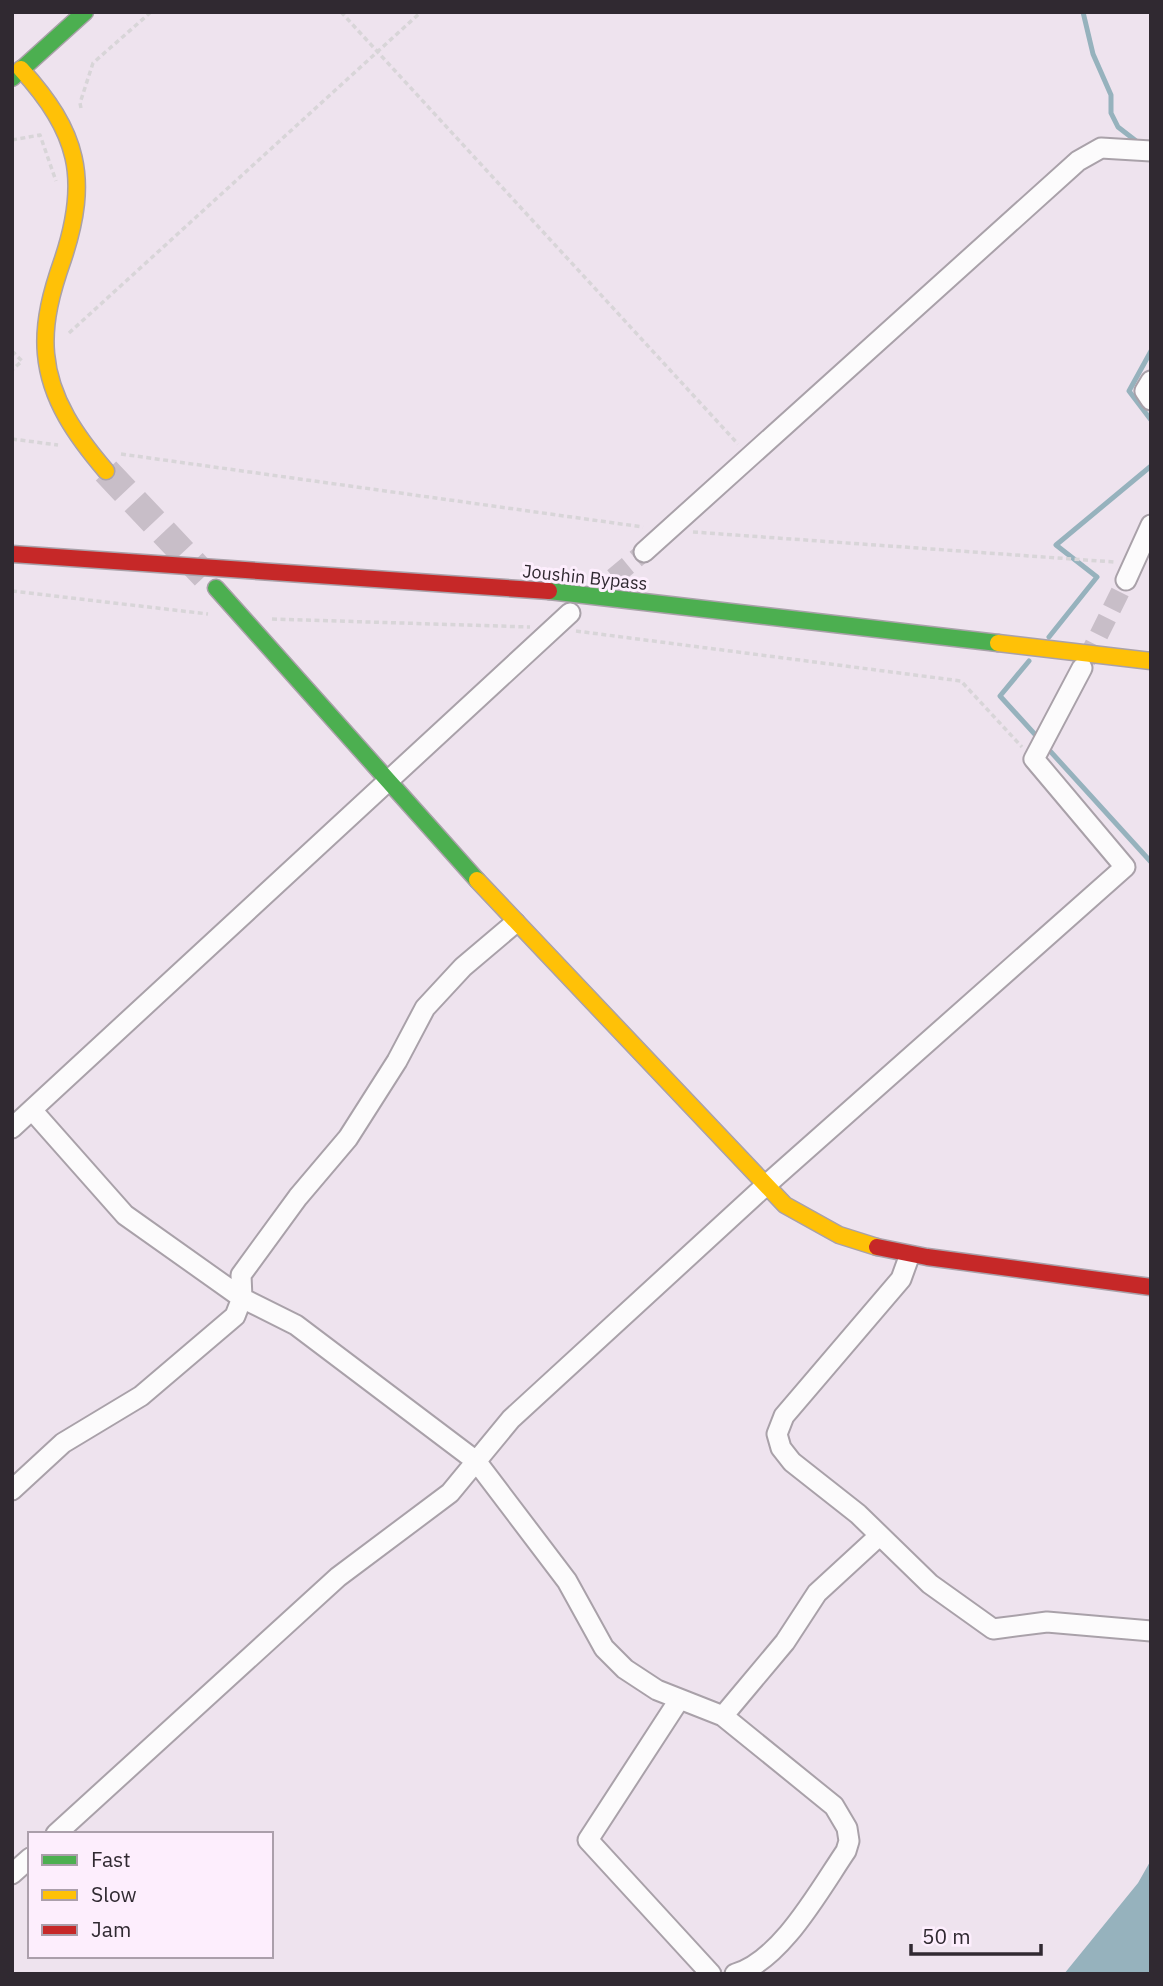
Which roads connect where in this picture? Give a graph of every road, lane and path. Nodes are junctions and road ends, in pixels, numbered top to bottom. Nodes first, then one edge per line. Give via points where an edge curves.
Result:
1 (85, 12) edge
2 (341, 12) edge
3 (421, 12) edge
4 (377, 53) junction
5 (15, 69) edge
6 (1151, 151) edge
7 (12, 351) edge
8 (46, 354) junction
9 (12, 370) edge
10 (1151, 381) edge
11 (1151, 400) edge
12 (12, 439) edge
13 (86, 449) junction
14 (749, 456) junction
15 (106, 471) tunnel mouth
16 (1151, 525) edge
17 (666, 530) junction
18 (644, 552) tunnel mouth
19 (12, 554) edge
20 (1130, 572) joint
21 (216, 588) tunnel mouth
22 (12, 591) edge
23 (570, 613) dead end
24 (243, 618) junction
25 (554, 628) junction
26 (1151, 661) edge
27 (1082, 668) tunnel mouth
28 (1034, 759) junction
29 (388, 783) junction
30 (515, 923) junction
31 (32, 1110) junction
32 (12, 1128) edge
33 (765, 1186) junction
34 (909, 1257) junction
35 (1151, 1287) edge
36 (242, 1298) junction
37 (476, 1461) junction
38 (12, 1490) edge
39 (879, 1536) junction
40 (1151, 1631) edge
41 (679, 1700) junction
42 (723, 1716) junction
43 (58, 1832) edge
44 (28, 1860) edge
45 (12, 1874) edge
46 (711, 1974) edge
47 (735, 1974) edge

1 - 5 main road
2 - 4 path
3 - 4 path
4 - 8 path
4 - 14 path
5 - 8 main road via 54,106 76,164 76,224 48,306
6 - 14 street via 1101,148 1078,161
7 - 9 path via 22,361
8 - 13 main road via 53,395
10 - 11 street via 1145,391
12 - 13 path
13 - 15 main road
13 - 17 path
14 - 17 street
16 - 20 street
17 - 18 street
17 - 20 path
19 - 26 main road, Joushin Bypass via 538,590
21 - 24 main road
22 - 24 path
23 - 25 street
24 - 25 path
24 - 29 main road
25 - 28 path via 961,681
25 - 29 street
27 - 28 street
28 - 33 street via 1125,867
29 - 30 main road
29 - 31 street
30 - 33 main road
30 - 36 street via 463,967 425,1008 348,1138 241,1275
31 - 32 street
31 - 36 street via 125,1215
33 - 34 main road via 804,1220 842,1238
33 - 37 street via 511,1419
34 - 35 main road
34 - 39 street via 901,1279 784,1416 777,1434 780,1448 792,1462
36 - 37 street via 296,1325
36 - 38 street via 234,1316 141,1396 63,1443
37 - 41 street via 567,1581 604,1648 625,1669
37 - 43 street via 450,1493 338,1577
39 - 40 street via 930,1584 993,1629 1047,1622
39 - 42 street via 817,1593 785,1642
41 - 42 street
41 - 46 street via 588,1840
42 - 47 street via 834,1806 849,1841 780,1945
44 - 45 street

